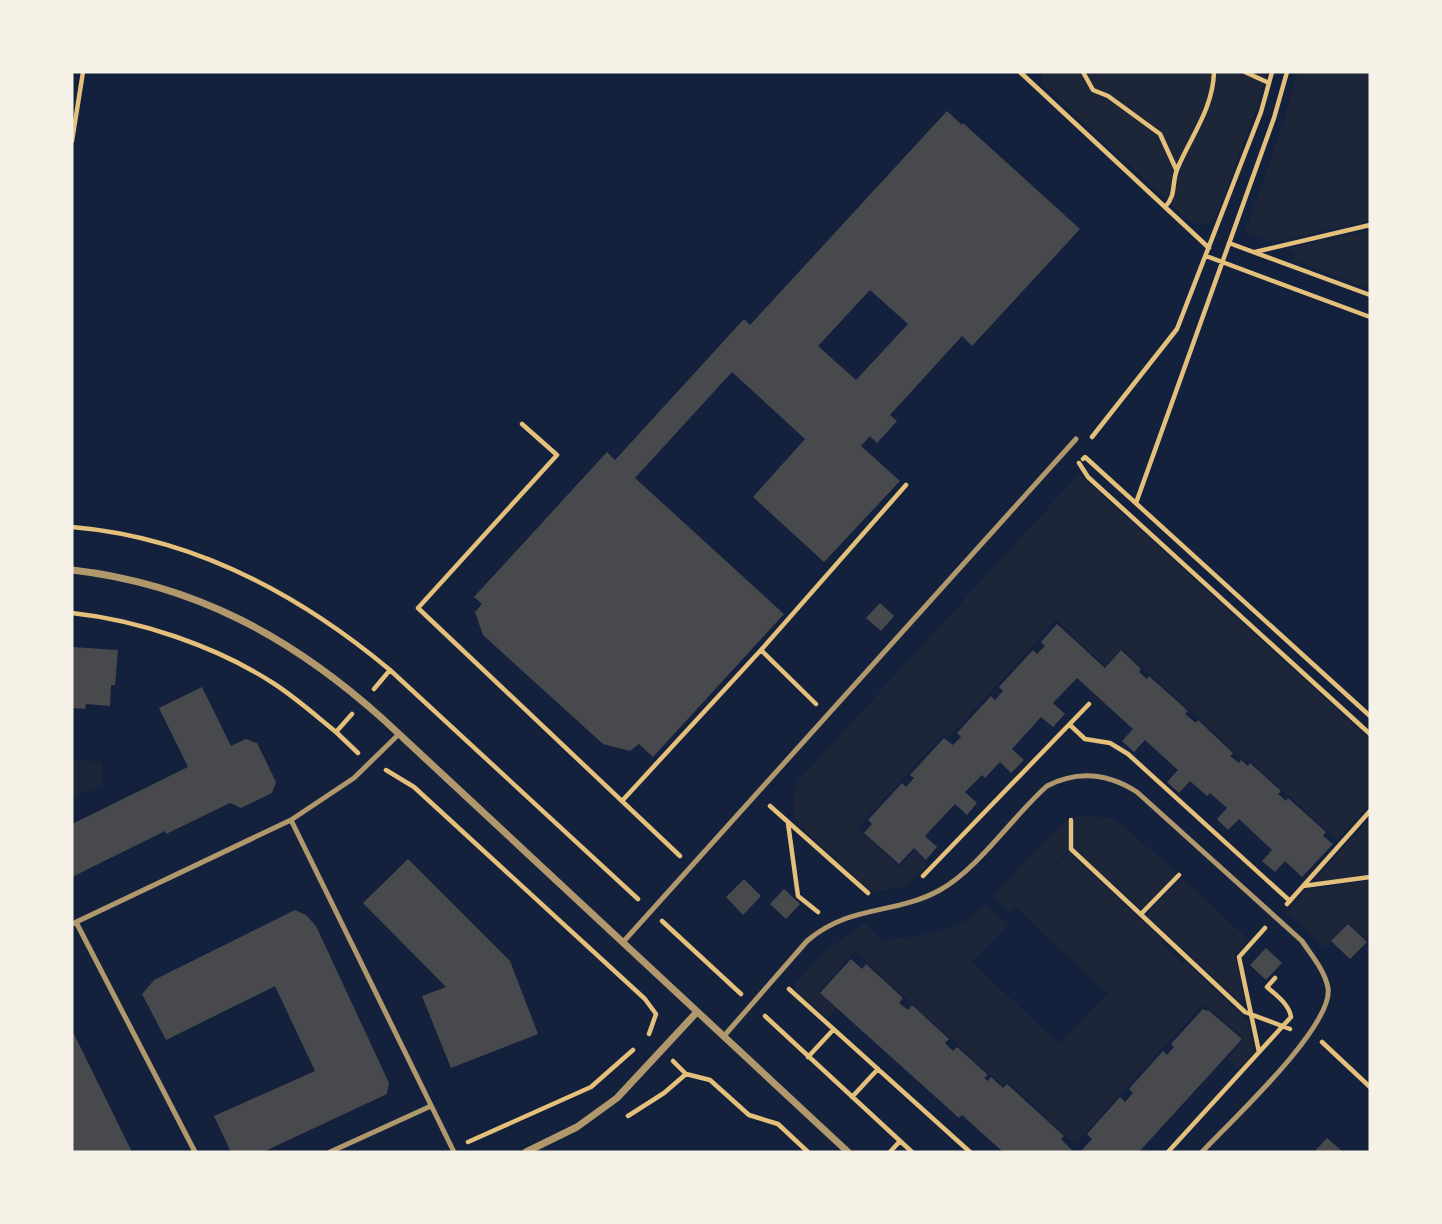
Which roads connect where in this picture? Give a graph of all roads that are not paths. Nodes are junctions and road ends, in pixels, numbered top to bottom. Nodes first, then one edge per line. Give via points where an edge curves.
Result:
1 (1076, 439) dead end
2 (72, 570) edge
3 (398, 733) junction
4 (291, 820) junction
5 (74, 923) edge
6 (624, 941) junction
7 (696, 1012) junction
8 (724, 1036) junction
9 (431, 1105) junction
10 (453, 1151) edge
11 (195, 1152) edge
12 (331, 1152) edge
13 (526, 1152) edge
14 (848, 1152) edge
15 (1202, 1152) edge

1 - 6 lane
2 - 3 street via 127,579 222,609 318,665
3 - 4 lane via 337,791
3 - 6 street
4 - 5 lane
4 - 9 lane
5 - 11 lane
6 - 7 street
7 - 8 street
7 - 13 street via 617,1098 577,1127
8 - 14 street
8 - 15 lane via 820,930 846,917 920,900 942,890 1047,786 1080,775 1098,776 1138,792 1302,941 1328,989 1327,1006 1312,1032
9 - 10 lane
9 - 12 lane

